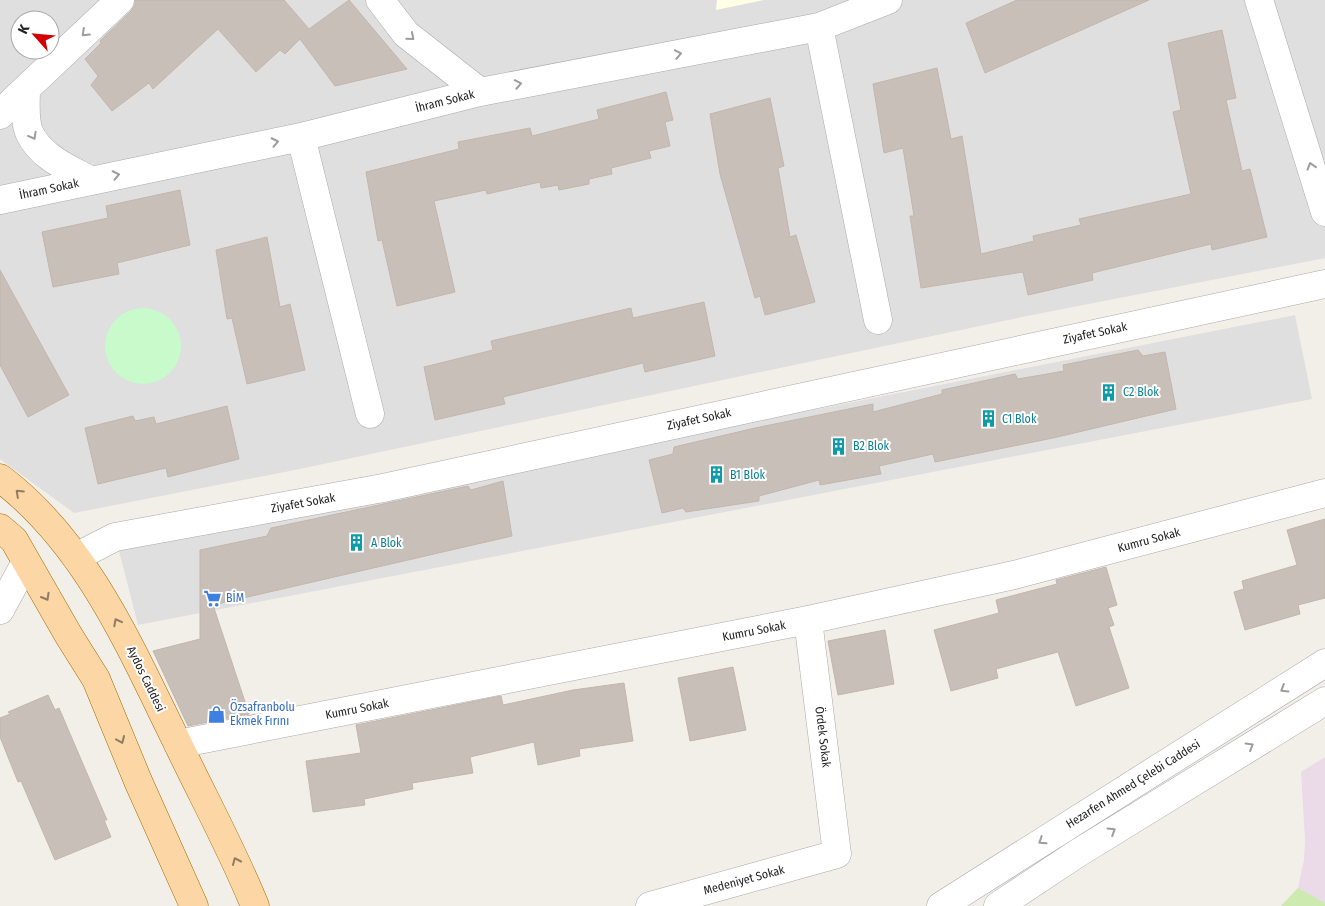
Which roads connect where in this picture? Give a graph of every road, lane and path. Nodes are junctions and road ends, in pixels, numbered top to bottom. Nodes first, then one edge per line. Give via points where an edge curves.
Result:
1 (120, 0) edge
2 (380, 0) edge
3 (888, 0) edge
4 (1259, 0) edge
5 (819, 27) junction
6 (26, 89) junction
7 (480, 92) junction
8 (0, 115) edge
9 (301, 136) junction
10 (90, 180) junction
11 (0, 200) edge
12 (1325, 212) edge
13 (1325, 284) edge
14 (878, 320) dead end
15 (370, 414) dead end
16 (0, 478) edge
17 (1325, 494) edge
18 (0, 528) edge
19 (76, 557) junction
20 (26, 562) junction
21 (0, 610) edge
22 (808, 620) junction
23 (1325, 664) edge
24 (1325, 701) edge
25 (178, 744) junction
26 (837, 854) joint
27 (194, 906) edge
28 (255, 906) edge
29 (650, 906) edge
30 (941, 906) edge
31 (998, 906) edge

1 -> 6 street
2 -> 7 street via 406,34
3 - 5 street, İhram Sokak
12 -> 4 street
7 -> 5 street, İhram Sokak
5 - 14 street
6 - 8 street
6 -> 10 street via 29,131 42,152
7 - 9 street, İhram Sokak
10 -> 9 street, İhram Sokak
9 - 15 street
10 - 11 street, İhram Sokak
13 - 19 street, Ziyafet Sokak via 383,488 115,537
19 -> 16 main road, Aydos Caddesi via 46,519
17 - 22 street, Kumru Sokak via 1014,575
18 - 20 main road via 14,540
25 -> 19 main road, Aydos Caddesi via 103,596
20 - 21 street
20 -> 27 main road via 96,679
22 - 25 street, Kumru Sokak
22 - 26 street, Ördek Sokak
23 -> 30 street, Hezarfen Ahmed Çelebi Caddesi
31 -> 24 street
28 -> 25 main road, Aydos Caddesi via 224,834
26 - 29 street, Medeniyet Sokak

